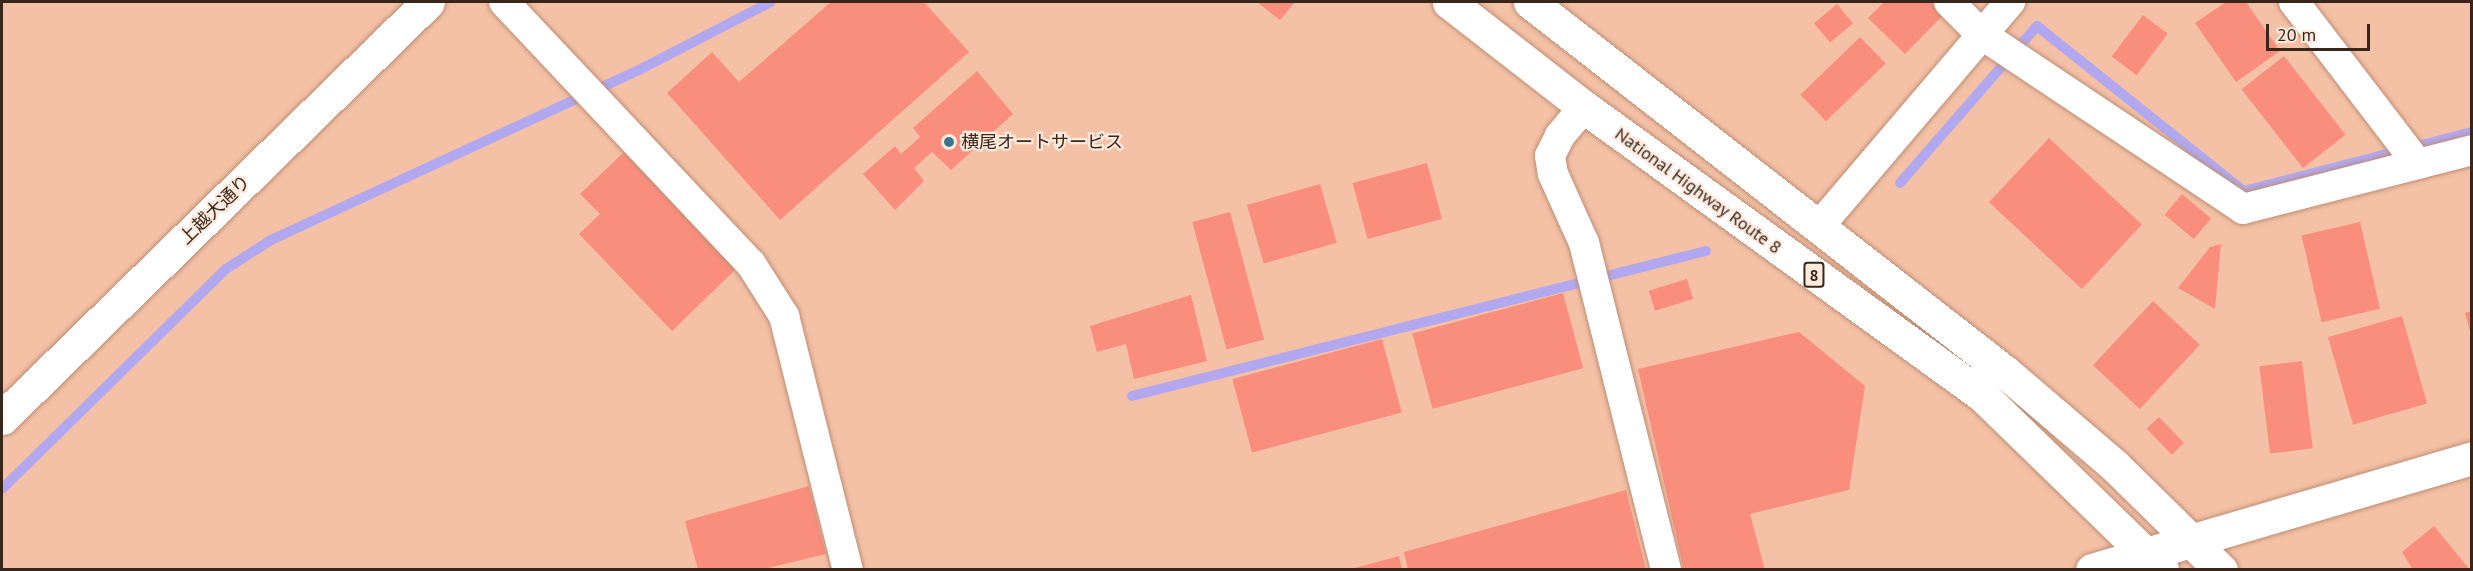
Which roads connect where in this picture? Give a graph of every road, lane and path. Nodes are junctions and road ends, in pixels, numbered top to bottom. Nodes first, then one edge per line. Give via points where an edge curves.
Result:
1 (428, 2) edge
2 (504, 2) edge
3 (1449, 2) edge
4 (1530, 2) edge
5 (1949, 2) edge
6 (2010, 2) edge
7 (2294, 2) edge
8 (1981, 34) junction
9 (1584, 107) junction
10 (2472, 150) edge
11 (2418, 164) junction
12 (1821, 225) junction
13 (2, 418) edge
14 (2472, 458) edge
15 (2188, 540) junction
16 (2153, 562) edge
17 (848, 570) edge
18 (1666, 570) edge
19 (2092, 570) edge
20 (2221, 570) edge

1 - 13 main road, 上越大通り
2 - 17 street via 751,264 784,316
3 - 9 main road, National Highway Route 8 / 8
4 - 12 main road, 8
5 - 8 street
6 - 8 street
7 - 11 street
8 - 11 street via 2243,209
8 - 12 street
9 - 16 main road, National Highway Route 8 / 8 via 1983,396
9 - 18 street via 1560,136 1550,156 1553,174 1584,243
10 - 11 street
12 - 15 main road, 8 via 2114,465
14 - 15 main road
15 - 16 main road
15 - 20 main road, 8
16 - 19 main road

